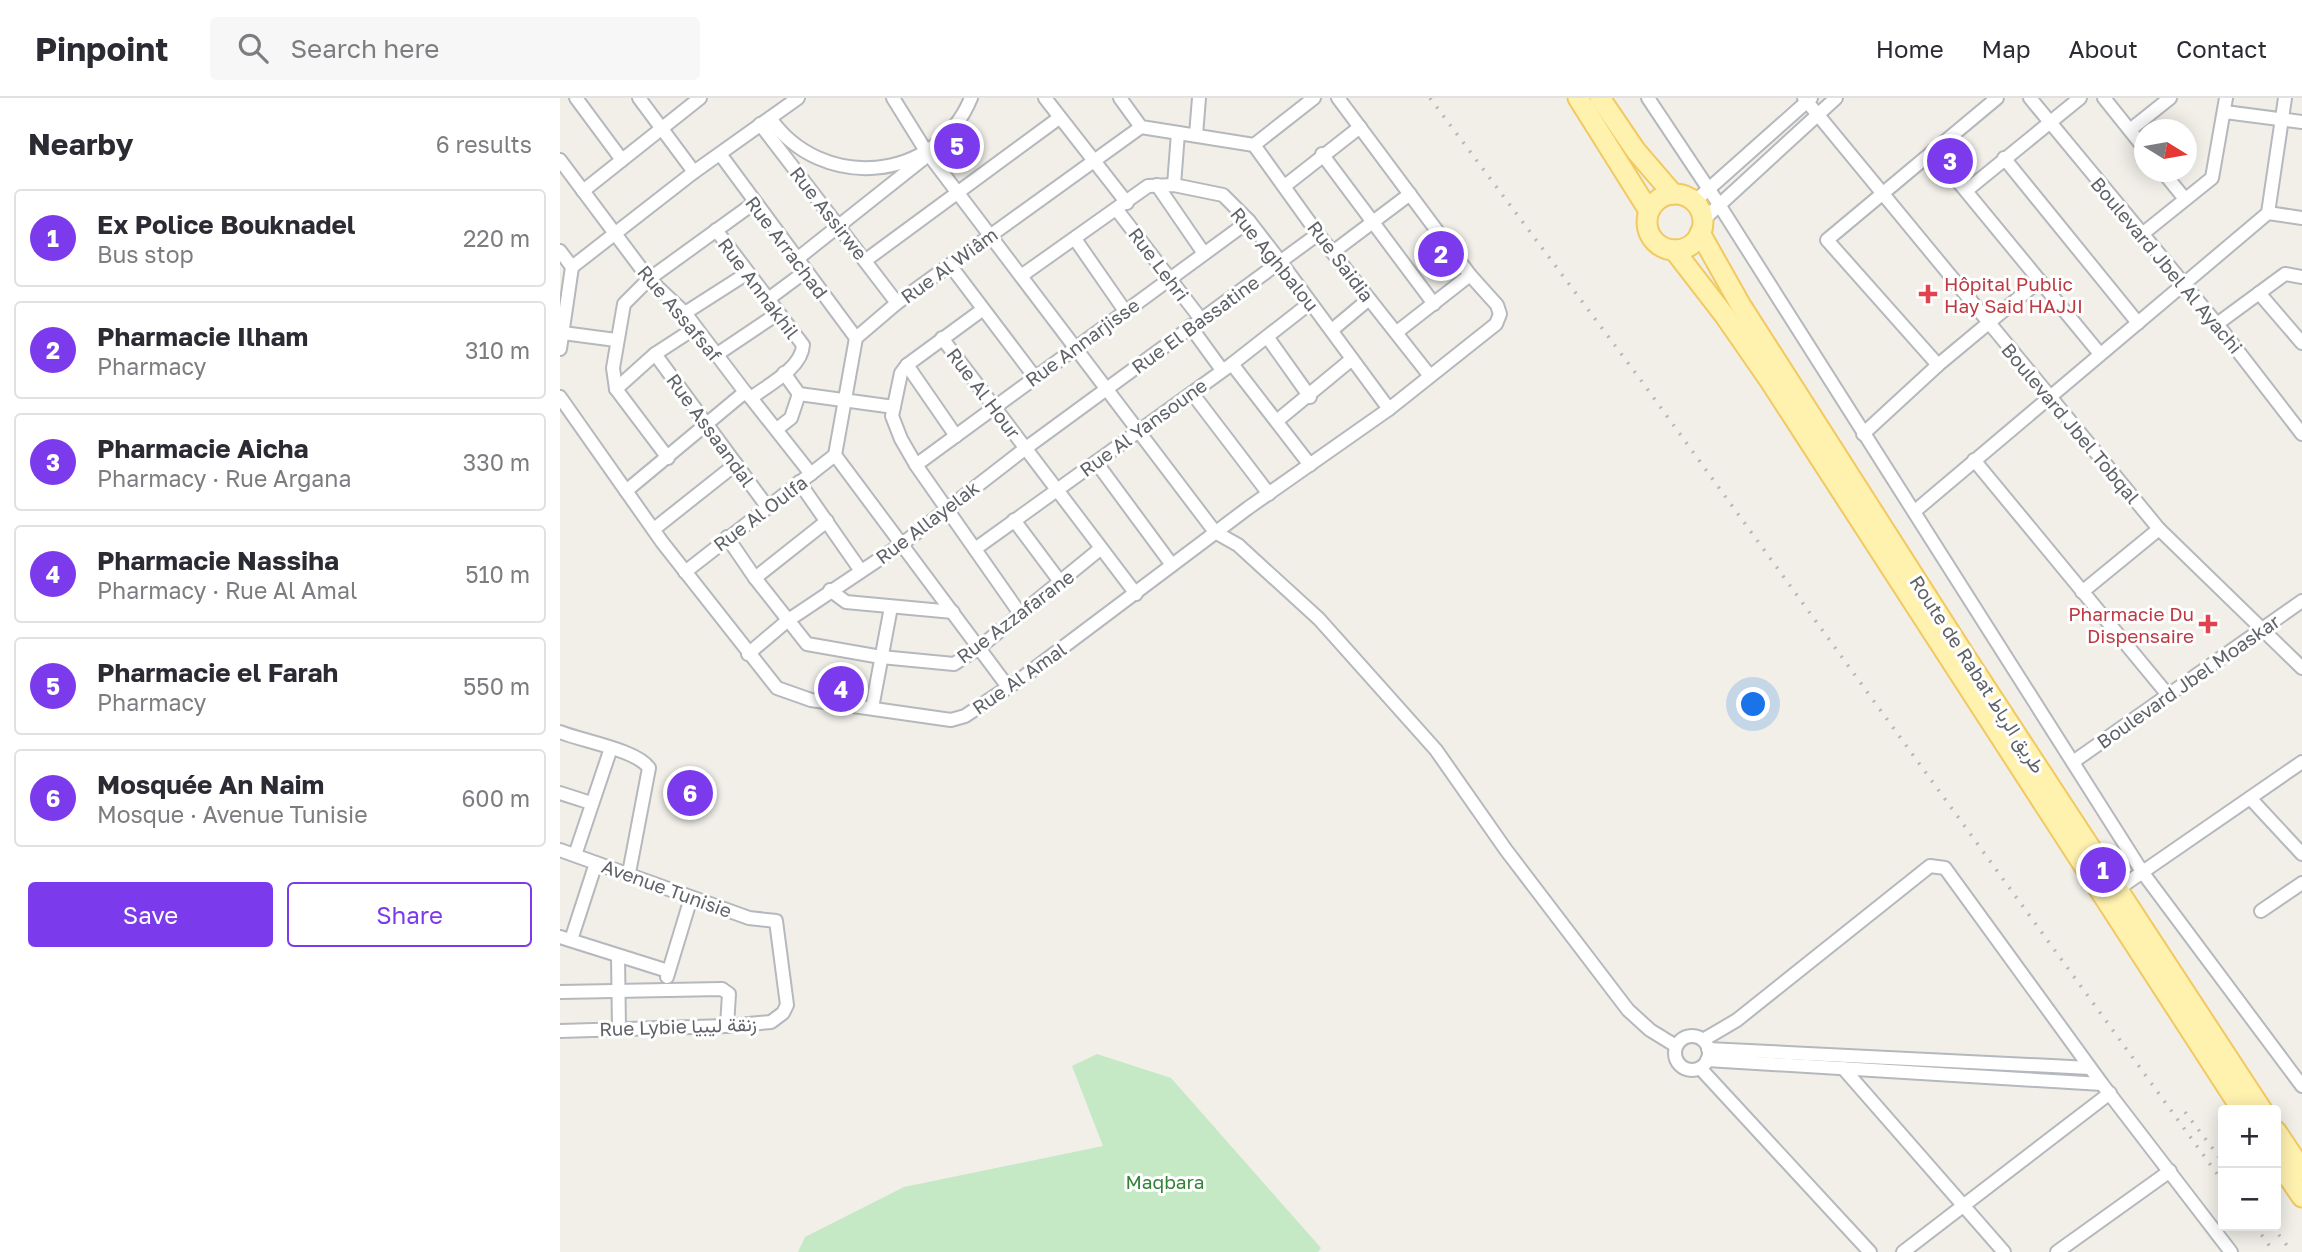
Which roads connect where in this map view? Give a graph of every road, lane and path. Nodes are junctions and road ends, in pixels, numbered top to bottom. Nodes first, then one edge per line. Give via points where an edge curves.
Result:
1 (576, 98) edge
2 (639, 98) edge
3 (699, 98) edge
4 (892, 98) edge
5 (971, 98) edge
6 (1045, 98) edge
7 (1120, 98) edge
8 (1199, 98) edge
9 (1314, 98) edge
10 (1338, 98) edge
11 (1578, 98) edge
12 (1600, 98) edge
13 (1648, 98) edge
14 (1836, 98) edge
15 (1997, 98) edge
16 (2030, 98) edge
17 (2080, 98) edge
18 (2104, 98) edge
19 (2169, 98) edge
20 (2285, 98) edge
21 (1807, 99) edge
22 (791, 100) edge
23 (2225, 103) edge
24 (1817, 114) junction
25 (1059, 118) junction
26 (2282, 118) junction
27 (765, 121) junction
28 (2048, 122) junction
29 (2302, 122) edge
30 (1141, 127) junction
31 (1360, 127) junction
32 (662, 128) junction
33 (2130, 130) junction
34 (1178, 133) junction
35 (1196, 135) junction
36 (2134, 135) edge
37 (1254, 145) junction
38 (1933, 151) junction
39 (928, 153) junction
40 (1322, 154) junction
41 (720, 155) junction
42 (2004, 158) junction
43 (560, 160) edge
44 (622, 160) junction
45 (1093, 160) junction
46 (694, 172) junction
47 (2171, 182) edge
48 (1157, 185) junction
49 (1174, 185) junction
50 (1286, 185) junction
51 (1967, 190) junction
52 (583, 191) junction
53 (957, 191) junction
54 (1410, 194) junction
55 (1673, 194) junction
56 (1882, 194) junction
57 (2185, 199) junction
58 (754, 203) junction
59 (1718, 203) junction
60 (1122, 206) junction
61 (1649, 211) junction
62 (1701, 211) junction
63 (2268, 213) junction
64 (2302, 218) edge
65 (1248, 220) junction
66 (1373, 221) junction
67 (839, 226) junction
68 (716, 230) junction
69 (615, 233) junction
70 (1318, 234) junction
71 (2141, 234) junction
72 (991, 236) junction
73 (1075, 239) junction
74 (1674, 250) junction
75 (560, 251) edge
76 (1203, 252) junction
77 (1333, 252) junction
78 (797, 259) junction
79 (866, 260) junction
80 (1280, 261) junction
81 (950, 265) junction
82 (572, 267) junction
83 (806, 271) junction
84 (746, 274) junction
85 (1470, 275) junction
86 (1021, 276) junction
87 (2302, 276) edge
88 (649, 279) junction
89 (1171, 279) junction
90 (2039, 281) junction
91 (2185, 286) junction
92 (2259, 293) junction
93 (1369, 299) junction
94 (767, 300) junction
95 (897, 303) junction
96 (1310, 303) junction
97 (1434, 304) junction
98 (982, 310) junction
99 (1125, 311) junction
100 (685, 313) junction
101 (777, 314) junction
102 (1195, 322) junction
103 (1987, 322) junction
104 (2138, 323) junction
105 (2217, 324) junction
106 (695, 328) junction
107 (1332, 330) junction
108 (563, 332) junction
109 (1396, 332) junction
110 (856, 338) junction
111 (942, 338) junction
112 (1268, 338) junction
113 (2300, 339) edge
114 (616, 340) junction
115 (1075, 347) junction
116 (560, 349) edge
117 (655, 354) junction
118 (2100, 354) junction
119 (716, 355) junction
120 (1352, 359) junction
121 (907, 365) junction
122 (1938, 365) junction
123 (1227, 367) junction
124 (784, 373) junction
125 (1034, 376) junction
126 (1430, 376) junction
127 (616, 389) junction
128 (1107, 390) junction
129 (1192, 393) junction
130 (799, 394) junction
131 (748, 395) junction
132 (2049, 395) junction
133 (560, 397) edge
134 (1310, 397) junction
135 (847, 400) junction
136 (996, 406) junction
137 (894, 407) junction
138 (1389, 409) junction
139 (1278, 420) junction
140 (706, 424) junction
141 (777, 429) junction
142 (1138, 432) junction
143 (1863, 434) junction
144 (2302, 434) edge
145 (956, 436) junction
146 (1026, 448) junction
147 (835, 454) junction
148 (668, 458) junction
149 (1974, 460) junction
150 (1096, 461) junction
151 (736, 464) junction
152 (916, 465) junction
153 (1310, 465) junction
154 (811, 474) junction
155 (799, 482) junction
156 (1055, 490) junction
157 (626, 491) junction
158 (1269, 494) junction
159 (766, 505) junction
160 (946, 507) junction
161 (1914, 512) junction
162 (1014, 520) junction
163 (827, 521) junction
164 (654, 529) junction
165 (2159, 529) junction
166 (1215, 532) junction
167 (727, 537) junction
168 (902, 544) junction
169 (975, 549) junction
170 (1100, 549) junction
171 (1172, 565) junction
172 (861, 571) junction
173 (685, 572) junction
174 (755, 578) junction
175 (1061, 583) junction
176 (830, 590) junction
177 (2082, 592) junction
178 (1136, 594) junction
179 (2302, 601) edge
180 (891, 607) junction
181 (953, 611) junction
182 (1021, 615) junction
183 (787, 621) junction
184 (2262, 628) junction
185 (980, 647) junction
186 (748, 654) junction
187 (881, 657) junction
188 (2302, 668) edge
189 (1008, 687) junction
190 (2168, 695) junction
191 (872, 708) junction
192 (560, 732) edge
193 (611, 748) junction
194 (2073, 762) junction
195 (2302, 762) edge
196 (560, 793) edge
197 (2250, 798) junction
198 (591, 803) junction
199 (560, 850) edge
200 (2302, 854) edge
201 (575, 855) junction
202 (596, 863) junction
203 (629, 873) junction
204 (2143, 873) junction
205 (2302, 883) edge
206 (2118, 889) junction
207 (691, 898) junction
208 (2261, 911) dead end
209 (776, 921) joint
210 (566, 939) edge
211 (618, 956) junction
212 (668, 971) junction
213 (664, 988) junction
214 (617, 989) junction
215 (560, 992) edge
216 (727, 1026) junction
217 (619, 1029) junction
218 (560, 1031) edge
219 (1676, 1046) junction
220 (1705, 1054) junction
221 (1836, 1054) junction
222 (2090, 1068) junction
223 (1844, 1070) junction
224 (2302, 1086) edge
225 (2106, 1088) junction
226 (2239, 1105) edge
227 (2259, 1105) edge
228 (2281, 1138) edge
229 (2281, 1166) edge
230 (2302, 1170) edge
231 (2170, 1171) junction
232 (2302, 1197) edge
233 (1961, 1205) junction
234 (2228, 1251) edge
235 (1870, 1252) edge
236 (1903, 1252) edge
237 (2004, 1252) edge
238 (2057, 1252) edge

1 - 44 street
2 - 32 street
3 - 32 street
4 - 39 street
5 - 39 street via 953,127
6 - 25 street, Rue Lehri
7 - 30 street
8 - 35 street
9 - 37 street
10 - 31 street
11 - 61 main road
12 - 55 main road
13 - 62 street
14 - 24 street
15 - 38 street
16 - 28 street, Boulevard Jbel Al Ayachi
17 - 28 street
18 - 33 street
19 - 33 street
20 - 26 street
21 - 24 street, Boulevard Jbel Tobqal
21 - 62 street
22 - 27 street
23 - 26 street
23 - 57 street via 2212,178
24 - 56 street, Boulevard Jbel Tobqal
24 - 59 street
25 - 45 street, Rue Lehri
25 - 53 street
26 - 29 street
26 - 63 street
27 - 39 street via 802,151 837,166 883,168
27 - 41 street
27 - 67 street, Rue Assirwe
28 - 42 street
28 - 71 street, Boulevard Jbel Al Ayachi
30 - 34 street
30 - 45 street, Rue Al Wiâm
31 - 40 street
31 - 54 street
32 - 44 street
32 - 46 street
33 - 36 street
34 - 35 street
34 - 49 street
35 - 37 street
37 - 50 street, Rue Saidia
38 - 51 street
38 - 56 street
39 - 53 street
39 - 67 street
40 - 50 street
40 - 66 street
41 - 46 street
41 - 58 street, Rue Arrachad
42 - 51 street
42 - 104 street
43 - 52 street, Rue Assafsaf
44 - 52 street
45 - 60 street, Rue Lehri
45 - 72 street, Rue Al Wiâm
46 - 69 street
47 - 57 street
48 - 49 street, Rue Aghbalou
48 - 60 street via 1145,187
48 - 76 street
49 - 65 street, Rue Aghbalou via 1223,195
50 - 70 street, Rue Saidia
51 - 90 street
52 - 69 street, Rue Assafsaf
53 - 72 street
53 - 79 street
54 - 66 street
54 - 85 street
55 - 61 main road via 1659,199
55 - 62 main road
56 - 103 street, Boulevard Jbel Tobqal
56 - 122 street via 1826,240
57 - 71 street
58 - 68 street
58 - 78 street, Rue Arrachad
59 - 62 street
59 - 62 street
59 - 143 street
60 - 73 street
60 - 89 street, Rue Lehri
61 - 74 main road via 1651,238
62 - 74 main road via 1689,247
62 - 206 main road, Route de Rabat طريق الرباط via 1755,327
63 - 64 street
63 - 91 street
65 - 76 street, Rue Annarjisse
65 - 80 street, Rue Aghbalou
66 - 77 street
66 - 97 street
67 - 78 street
67 - 79 street, Rue Assirwe
68 - 84 street, Rue Annakhil
68 - 88 street
69 - 82 street
69 - 88 street, Rue Assafsaf
70 - 77 street, Rue Saidia
70 - 80 street, Rue El Bassatine
71 - 91 street, Boulevard Jbel Al Ayachi
72 - 81 street, Rue Al Wiâm
72 - 86 street
73 - 86 street
73 - 99 street
74 - 226 main road, Route de Rabat طريق الرباط via 1770,381
75 - 82 street
76 - 89 street, Rue Annarjisse
77 - 93 street, Rue Saidia
78 - 83 street, Rue Arrachad
79 - 95 street, Rue Assirwe
80 - 96 street, Rue Aghbalou
80 - 102 street, Rue El Bassatine
81 - 95 street, Rue Al Wiâm
81 - 98 street
82 - 108 street
83 - 94 street
83 - 110 street, Rue Arrachad
84 - 94 street, Rue Annakhil
84 - 100 street
85 - 97 street
85 - 126 street, Rue Al Amal via 1500,314 1496,324
86 - 115 street
87 - 92 street via 2285,274
88 - 100 street, Rue Assafsaf
88 - 114 street via 628,296
89 - 99 street, Rue Annarjisse
89 - 102 street, Rue Lehri
90 - 103 street
90 - 118 street
91 - 104 street
91 - 105 street, Boulevard Jbel Al Ayachi
92 - 105 street
92 - 113 street
93 - 107 street
93 - 109 street, Rue Saidia
94 - 101 street, Rue Annakhil
95 - 110 street, Rue Al Wiâm
96 - 107 street, Rue Aghbalou
96 - 112 street, Rue Al Yansoune
97 - 109 street
98 - 111 street
98 - 125 street
99 - 115 street, Rue Annarjisse
100 - 106 street, Rue Assafsaf
101 - 119 street
101 - 124 street, Rue Annakhil via 803,345 800,357
102 - 123 street, Rue Lehri
102 - 128 street, Rue El Bassatine
103 - 122 street
103 - 132 street, Boulevard Jbel Tobqal
104 - 118 street
105 - 144 street, Boulevard Jbel Al Ayachi
106 - 117 street
106 - 119 street, Rue Assafsaf
107 - 120 street, Rue Aghbalou
108 - 114 street
108 - 116 street
109 - 126 street, Rue Saidia
110 - 135 street
111 - 121 street
111 - 136 street, Rue Al Hour
112 - 123 street, Rue Al Yansoune
112 - 134 street
114 - 127 street
115 - 125 street, Rue Annarjisse
115 - 128 street
117 - 127 street
117 - 140 street, Rue Assaandal
118 - 132 street
119 - 131 street, Rue Assafsaf
120 - 134 street
120 - 138 street, Rue Aghbalou
121 - 137 street via 899,378
121 - 145 street
122 - 143 street
123 - 129 street, Rue Al Yansoune
123 - 139 street, Rue Lehri
124 - 130 street
124 - 131 street
125 - 136 street, Rue Annarjisse
126 - 138 street, Rue Al Amal
127 - 148 street
128 - 142 street
128 - 146 street, Rue Allayelak
129 - 142 street, Rue Al Yansoune
129 - 158 street
130 - 135 street
130 - 141 street via 794,412
131 - 140 street
131 - 141 street, Rue Assafsaf
132 - 149 street
132 - 165 street, Boulevard Jbel Tobqal
133 - 157 street, Rue Al Amal
134 - 139 street
135 - 137 street
135 - 147 street
136 - 145 street, Rue Annarjisse
136 - 146 street, Rue Al Hour
137 - 152 street via 894,422
138 - 153 street, Rue Al Amal
139 - 153 street, Rue Lehri
140 - 148 street
140 - 151 street, Rue Assaandal
141 - 154 street, Rue Assafsaf
142 - 150 street, Rue Al Yansoune
142 - 166 street
143 - 161 street
145 - 152 street, Rue Annarjisse
146 - 156 street, Rue Al Hour
146 - 160 street, Rue Allayelak
147 - 154 street, Rue Al Oulfa
147 - 168 street
148 - 157 street
149 - 161 street
149 - 177 street
150 - 156 street, Rue Al Yansoune
150 - 171 street
151 - 159 street, Rue Assaandal
151 - 164 street
152 - 160 street
153 - 158 street, Rue Al Amal
154 - 155 street, Rue Al Oulfa
155 - 159 street, Rue Al Oulfa
155 - 163 street
156 - 162 street, Rue Al Yansoune
156 - 170 street, Rue Al Hour
157 - 164 street, Rue Al Amal
158 - 166 street, Rue Al Amal
159 - 167 street, Rue Al Oulfa
160 - 168 street, Rue Allayelak
160 - 169 street
161 - 194 street
162 - 169 street, Rue Al Yansoune
162 - 175 street
163 - 172 street
163 - 174 street
164 - 173 street, Rue Al Amal
165 - 177 street
165 - 184 street, Boulevard Jbel Tobqal
166 - 171 street, Rue Al Amal
166 - 219 street via 1238,545 1319,619 1436,750 1628,1010
167 - 173 street, Rue Al Oulfa
167 - 174 street, Rue Azzafarane
168 - 172 street, Rue Allayelak
168 - 181 street
169 - 182 street
170 - 175 street, Rue Azzafarane
170 - 178 street, Rue Al Hour
171 - 178 street, Rue Al Amal
172 - 176 street, Rue Allayelak
173 - 186 street, Rue Al Amal
174 - 183 street, Rue Azzafarane
175 - 182 street, Rue Azzafarane
176 - 180 street via 846,602
176 - 183 street, Rue Allayelak
177 - 190 street
178 - 189 street, Rue Al Amal
179 - 184 street, Boulevard Jbel Moaskar
180 - 181 street
180 - 187 street
181 - 185 street
182 - 185 street, Rue Azzafarane
183 - 186 street, Rue Allayelak
183 - 187 street, Rue Azzafarane via 812,646
184 - 188 street, Boulevard Jbel Tobqal
184 - 190 street, Boulevard Jbel Moaskar
185 - 187 street, Rue Azzafarane via 950,665
185 - 189 street
186 - 191 street, Rue Al Amal via 769,681 787,694
187 - 191 street
189 - 191 street, Rue Al Amal via 959,719
190 - 194 street, Boulevard Jbel Moaskar
192 - 193 street
193 - 198 street
193 - 203 street via 649,768
194 - 204 street
195 - 197 street
196 - 198 street
197 - 200 street
197 - 204 street
198 - 201 street
199 - 201 street, Avenue Tunisie
201 - 202 street, Avenue Tunisie
202 - 203 street, Avenue Tunisie
202 - 210 street
203 - 207 street, Avenue Tunisie
204 - 206 street
204 - 224 street
205 - 208 street
206 - 227 main road, Route de Rabat طريق الرباط
207 - 209 street, Avenue Tunisie via 749,918
207 - 212 street
209 - 216 street, Rue Lybie زنقة ليبيا via 787,1005 771,1022
210 - 211 street
211 - 212 street
211 - 214 street
212 - 213 street
213 - 214 street
213 - 216 street via 726,990
214 - 215 street
214 - 217 street
216 - 217 street, Rue Lybie زنقة ليبيا
217 - 218 street, Rue Lybie زنقة ليبيا
219 - 220 street via 1688,1037
219 - 220 street via 1680,1066 1690,1070
220 - 221 street
220 - 222 street via 1737,1020 1930,866 1938,866 1945,868
220 - 223 street
220 - 235 street
221 - 222 street
221 - 223 street
222 - 225 street
223 - 225 street
223 - 233 street
225 - 231 street
225 - 233 street
228 - 230 main road
229 - 232 main road
231 - 234 street
231 - 238 street
233 - 236 street
233 - 237 street

